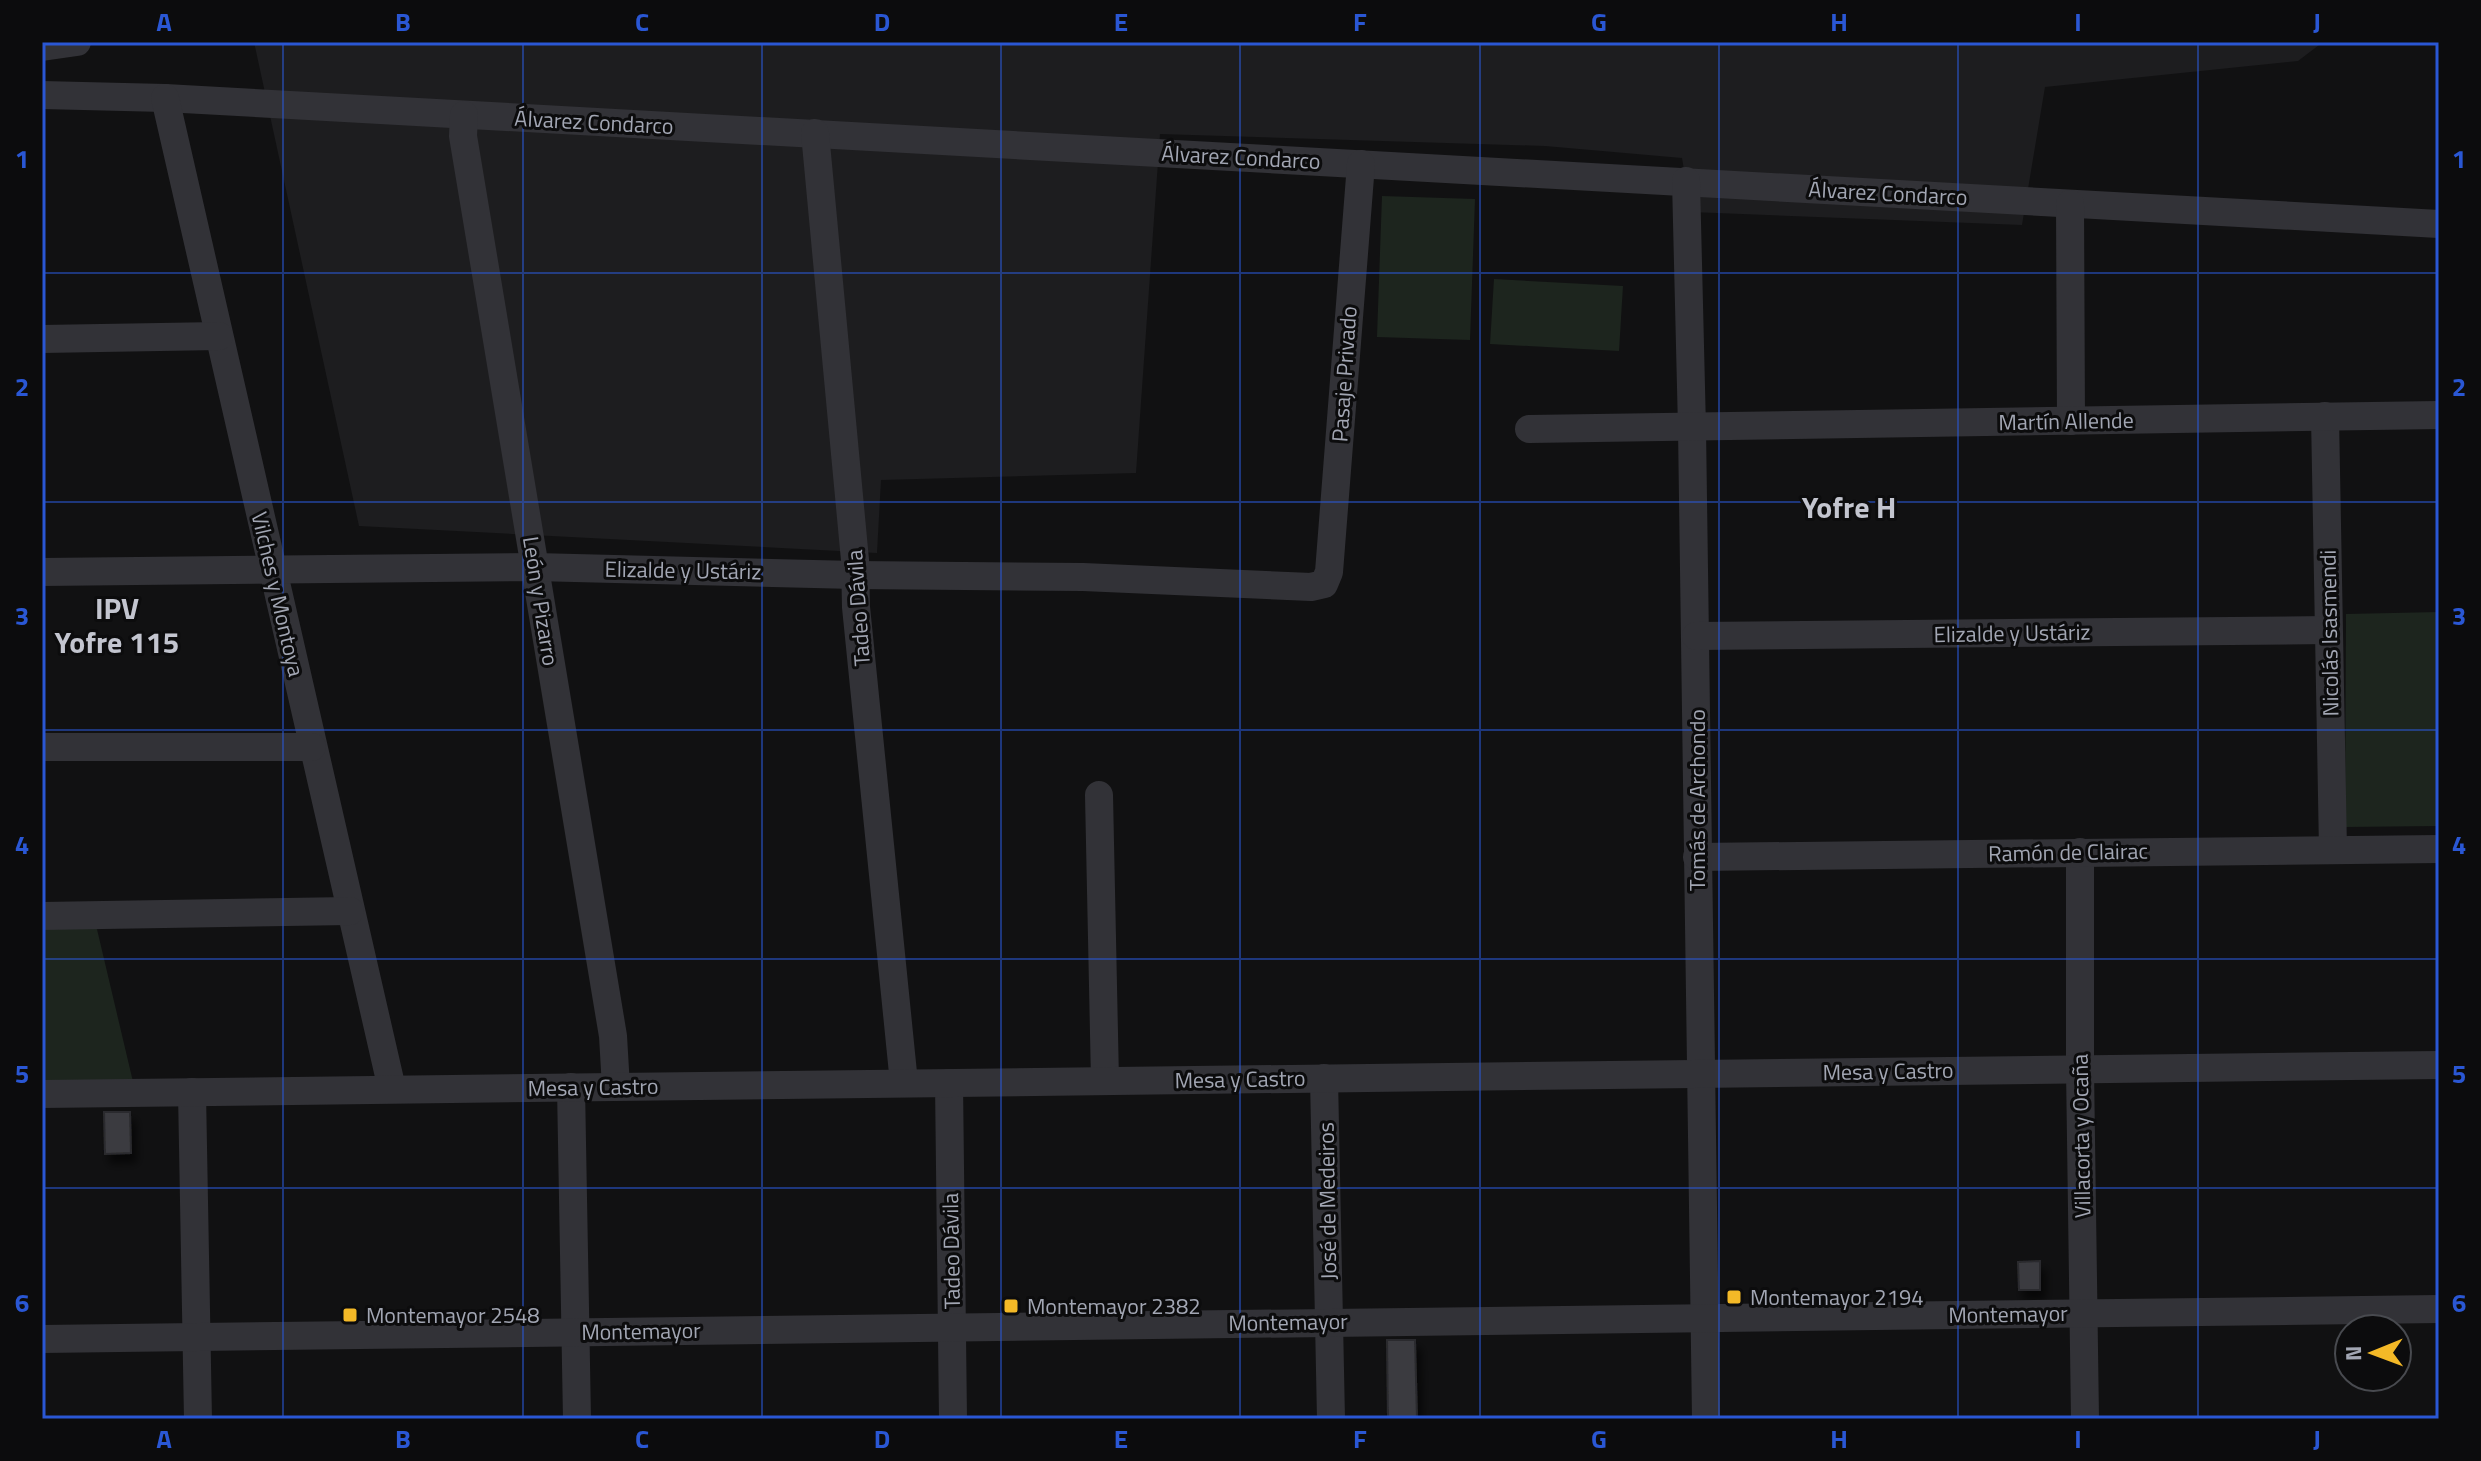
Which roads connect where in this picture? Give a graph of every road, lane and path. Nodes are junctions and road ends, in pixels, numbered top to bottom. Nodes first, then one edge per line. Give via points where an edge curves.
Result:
1 (77, 42) edge
2 (42, 47) edge
3 (42, 95) edge
4 (165, 98) junction
5 (464, 115) junction
6 (815, 133) junction
7 (1361, 164) junction
8 (1686, 181) junction
9 (2070, 204) junction
10 (2439, 224) edge
11 (219, 336) junction
12 (42, 339) edge
13 (2439, 415) edge
14 (2325, 416) junction
15 (2071, 421) junction
16 (1692, 428) junction
17 (1529, 429) dead end
18 (535, 567) junction
19 (273, 569) junction
20 (42, 572) edge
21 (855, 575) junction
22 (1324, 584) joint
23 (2328, 630) junction
24 (1696, 636) junction
25 (42, 747) edge
26 (312, 747) junction
27 (1099, 795) dead end
28 (2439, 849) edge
29 (2333, 850) junction
30 (2080, 852) junction
31 (1697, 857) junction
32 (350, 911) junction
33 (42, 916) edge
34 (2439, 1065) edge
35 (2080, 1069) junction
36 (1700, 1074) junction
37 (1324, 1078) junction
38 (1105, 1081) junction
39 (904, 1083) junction
40 (949, 1083) junction
41 (571, 1087) junction
42 (616, 1087) junction
43 (392, 1089) junction
44 (192, 1092) junction
45 (42, 1094) edge
46 (2439, 1309) edge
47 (2083, 1313) junction
48 (1704, 1318) junction
49 (1329, 1322) junction
50 (952, 1327) junction
51 (576, 1332) junction
52 (197, 1337) junction
53 (42, 1339) edge
54 (198, 1419) edge
55 (577, 1419) edge
56 (953, 1419) edge
57 (1331, 1419) edge
58 (1706, 1419) edge
59 (2085, 1419) edge

1 - 2 street
3 - 4 street, Álvarez Condarco
4 - 5 street, Álvarez Condarco
4 - 11 street, Vilches y Montoya
5 - 6 street, Álvarez Condarco
5 - 18 street, León y Pizarro via 463,136
6 - 7 street, Álvarez Condarco
6 - 21 street, Tadeo Dávila
7 - 8 street, Álvarez Condarco
7 - 22 street, Pasaje Privado
8 - 9 street, Álvarez Condarco
8 - 16 street, Tomás de Archondo
9 - 10 street, Álvarez Condarco
9 - 15 street
11 - 12 street
11 - 19 street, Vilches y Montoya
13 - 14 street, Martín Allende
14 - 15 street, Martín Allende
14 - 23 street, Nicolás Isasmendi
15 - 16 street, Martín Allende
16 - 17 street, Martín Allende
16 - 24 street, Tomás de Archondo
18 - 19 street, Elizalde y Ustáriz
18 - 21 street, Elizalde y Ustáriz
18 - 42 street, León y Pizarro via 613,1036
19 - 20 street, Elizalde y Ustáriz
19 - 26 street, Vilches y Montoya
21 - 22 street, Elizalde y Ustáriz
21 - 39 street, Tadeo Dávila
23 - 24 street, Elizalde y Ustáriz
23 - 29 street, Nicolás Isasmendi
24 - 31 street, Tomás de Archondo
25 - 26 street
26 - 32 street, Vilches y Montoya
27 - 38 street
28 - 29 street, Ramón de Clairac
29 - 30 street, Ramón de Clairac
30 - 31 street, Ramón de Clairac
30 - 35 street, Villacorta y Ocaña
31 - 36 street, Tomás de Archondo
32 - 33 street
32 - 43 street, Vilches y Montoya
34 - 35 street, Mesa y Castro
35 - 36 street, Mesa y Castro
35 - 47 street, Villacorta y Ocaña
36 - 37 street, Mesa y Castro
36 - 48 street, Tomás de Archondo
37 - 38 street, Mesa y Castro
37 - 49 street, José de Medeiros
38 - 40 street, Mesa y Castro
39 - 40 street, Mesa y Castro
39 - 42 street, Mesa y Castro
40 - 50 street, Tadeo Dávila
41 - 42 street, Mesa y Castro
41 - 43 street, Mesa y Castro
41 - 51 street
43 - 44 street, Mesa y Castro
44 - 45 street, Mesa y Castro
44 - 52 street
46 - 47 street, Montemayor
47 - 48 street, Montemayor
47 - 59 street, Villacorta y Ocaña
48 - 49 street, Montemayor
48 - 58 street, Tomás de Archondo
49 - 50 street, Montemayor
49 - 57 street, José de Medeiros
50 - 51 street, Montemayor
50 - 56 street, Tadeo Dávila
51 - 52 street, Montemayor
51 - 55 street
52 - 53 street, Montemayor
52 - 54 street

